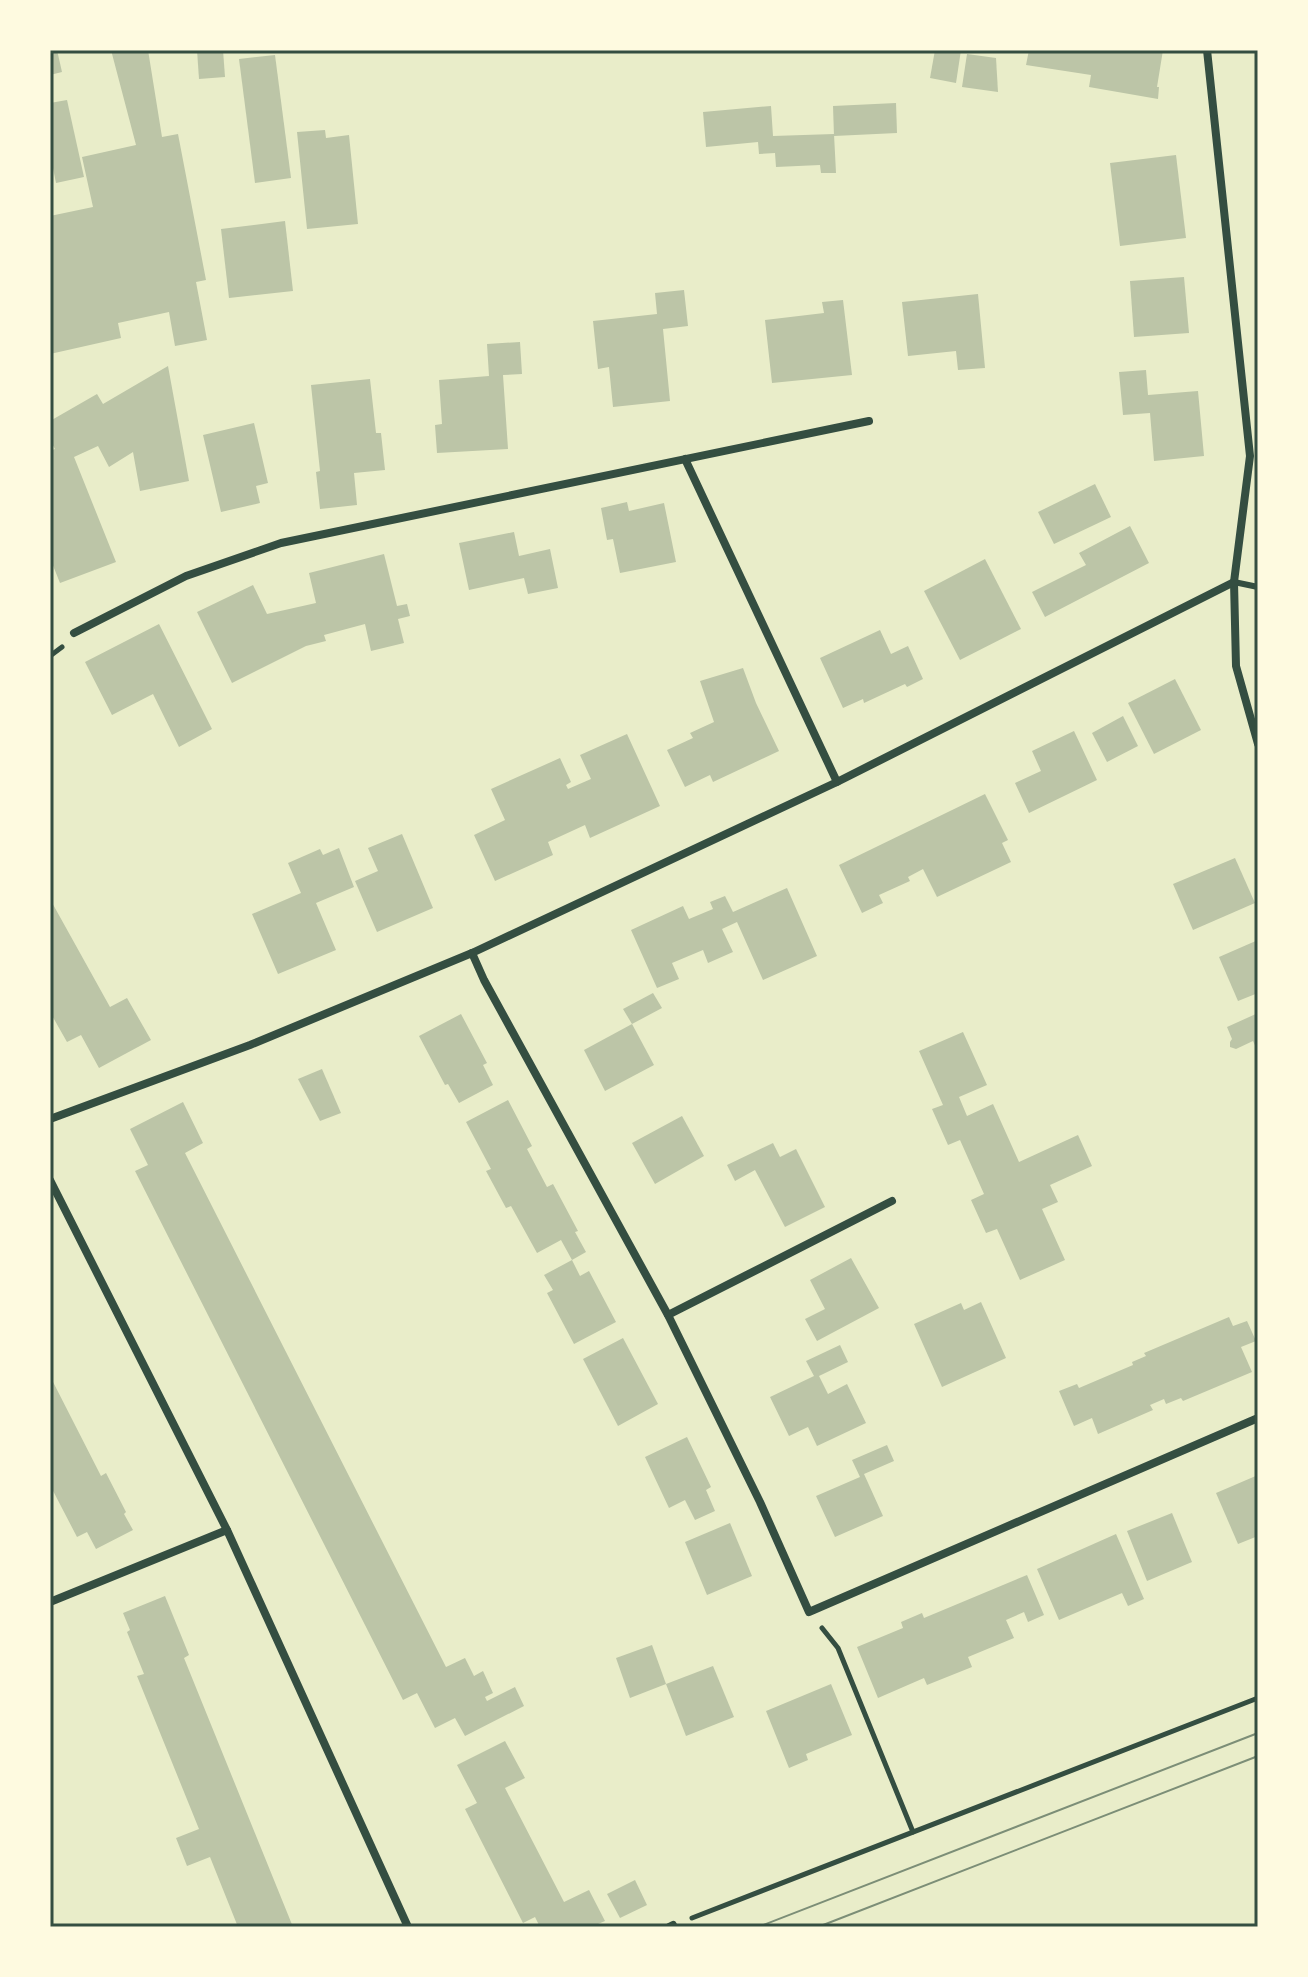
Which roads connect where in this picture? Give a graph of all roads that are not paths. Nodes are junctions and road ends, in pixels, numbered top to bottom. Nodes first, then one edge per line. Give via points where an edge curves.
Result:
1 (1207, 50) edge
2 (869, 421) dead end
3 (685, 459) junction
4 (1234, 582) junction
5 (1258, 587) edge
6 (74, 633) dead end
7 (1258, 744) edge
8 (837, 782) junction
9 (472, 953) junction
10 (50, 1119) edge
11 (50, 1180) edge
12 (892, 1201) dead end
13 (668, 1315) junction
14 (1258, 1418) edge
15 (227, 1530) junction
16 (50, 1602) edge
17 (408, 1927) edge

1 - 4 street via 1250,456
2 - 3 street
3 - 6 street via 281,543 186,576
3 - 8 street
4 - 5 lane
4 - 7 street via 1236,666
4 - 8 street
8 - 9 street
9 - 10 street via 250,1045
9 - 13 street
11 - 15 street
12 - 13 street
13 - 14 street via 809,1612
15 - 16 street
15 - 17 street

